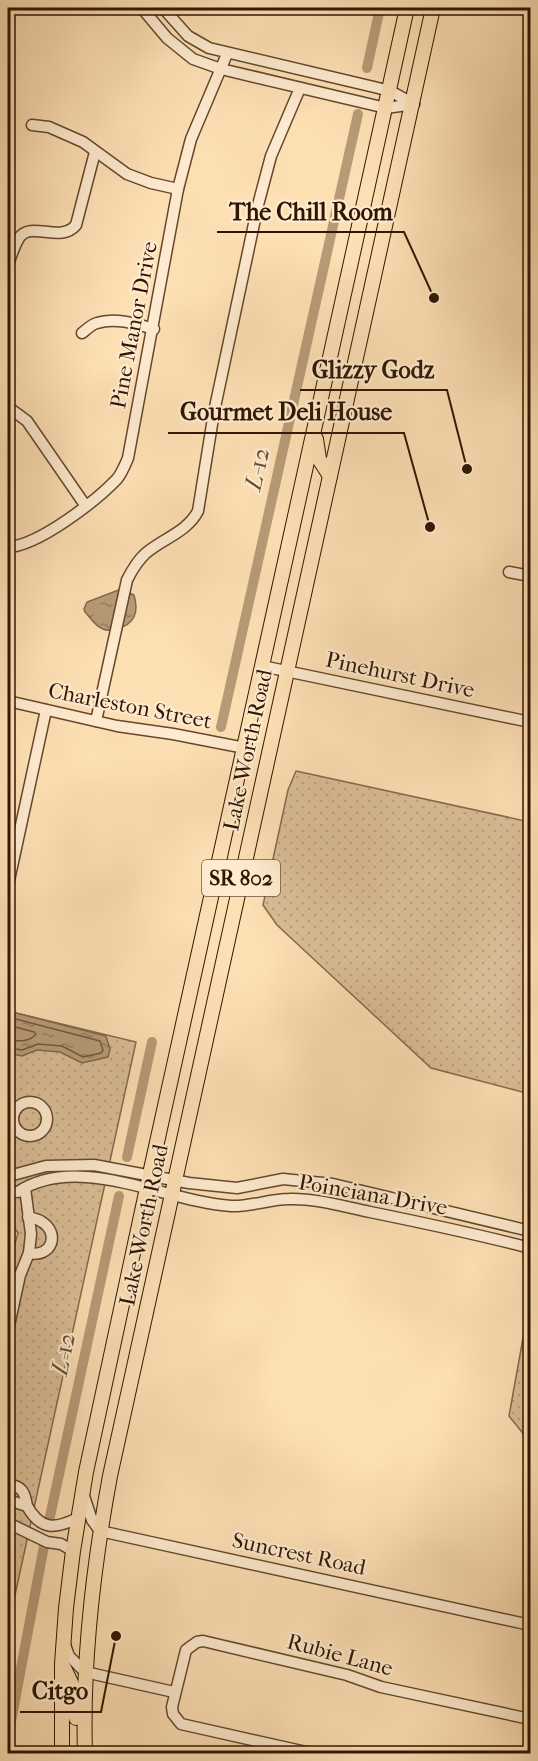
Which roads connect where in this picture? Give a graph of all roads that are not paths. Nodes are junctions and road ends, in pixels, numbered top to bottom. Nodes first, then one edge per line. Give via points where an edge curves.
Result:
1 (144, 8) edge
2 (163, 8) edge
3 (407, 8) edge
4 (431, 8) edge
5 (227, 54) junction
6 (221, 69) junction
7 (300, 88) junction
8 (390, 91) junction
9 (414, 104) junction
10 (386, 108) junction
11 (32, 125) dead end
12 (95, 152) junction
13 (178, 189) junction
14 (8, 265) edge
15 (154, 328) junction
16 (82, 333) dead end
17 (8, 407) edge
18 (315, 428) junction
19 (330, 476) junction
20 (85, 505) junction
21 (8, 547) edge
22 (509, 572) dead end
23 (531, 576) edge
24 (262, 666) junction
25 (286, 671) junction
26 (8, 701) edge
27 (46, 710) junction
28 (96, 721) junction
29 (531, 722) edge
30 (245, 748) junction
31 (8, 885) edge
32 (63, 1165) junction
33 (9, 1176) dead end
34 (65, 1178) junction
35 (175, 1180) junction
36 (148, 1181) junction
37 (172, 1194) junction
38 (28, 1217) junction
39 (531, 1231) edge
40 (531, 1248) edge
41 (29, 1253) junction
42 (8, 1330) edge
43 (8, 1485) edge
44 (82, 1492) junction
45 (8, 1500) edge
46 (27, 1506) junction
47 (78, 1518) junction
48 (8, 1523) edge
49 (100, 1531) junction
50 (73, 1551) junction
51 (531, 1625) edge
52 (64, 1642) junction
53 (62, 1664) junction
54 (85, 1672) junction
55 (174, 1692) junction
56 (531, 1719) edge
57 (62, 1754) edge
58 (77, 1754) edge
59 (85, 1754) edge
60 (315, 1754) edge

1 - 6 street via 167,38 193,59
2 - 5 street via 188,36
3 - 8 main road, Lake Worth Road / SR 802
4 - 9 main road, Lake Worth Road / SR 802
5 - 6 street, Pine Manor Drive
5 - 8 street
6 - 7 street
6 - 13 street, Pine Manor Drive via 191,139
7 - 10 street
7 - 28 street via 271,156 258,205 214,412 198,511 194,520 133,566
8 - 9 street
8 - 10 main road, Lake Worth Road / SR 802
9 - 10 street
9 - 19 main road, Lake Worth Road / SR 802
10 - 18 main road, Lake Worth Road / SR 802
11 - 12 street via 49,127 83,142
12 - 13 street via 127,174
12 - 14 street via 76,225 61,234 24,233
13 - 15 street, Pine Manor Drive
15 - 16 street via 115,321 97,323
15 - 20 street, Pine Manor Drive via 128,458 118,477
17 - 20 street via 27,421
18 - 19 main road via 319,459
18 - 24 main road, Lake Worth Road / SR 802
19 - 25 main road, Lake Worth Road / SR 802
20 - 21 street, Pine Manor Drive via 53,530
22 - 23 street
24 - 25 street, Pinehurst Drive
24 - 30 main road, Lake Worth Road / SR 802
25 - 29 street, Pinehurst Drive
25 - 35 main road, Lake Worth Road / SR 802
26 - 27 street, Charleston Street
27 - 28 street, Charleston Street
27 - 31 street
28 - 30 street, Charleston Street
30 - 36 main road, Lake Worth Road / SR 802
32 - 33 street
32 - 34 street
32 - 36 street via 94,1165
34 - 36 street
34 - 38 street via 49,1179 21,1190
35 - 36 street, Poinciana Drive
35 - 37 main road, Lake Worth Road / SR 802
35 - 39 street, Poinciana Drive via 237,1188 283,1179 333,1184
36 - 37 street, Poinciana Drive
36 - 44 main road, Lake Worth Road / SR 802
37 - 40 street, Poinciana Drive via 232,1206 290,1198 466,1231
37 - 49 main road, Lake Worth Road / SR 802
38 - 41 street
38 - 41 street via 42,1222 51,1234 49,1249 37,1255
41 - 42 street
43 - 46 street via 22,1489
44 - 47 main road, Lake Worth Road / SR 802
44 - 49 street
45 - 46 street
46 - 47 street via 32,1517 50,1526 63,1526
47 - 50 main road, Lake Worth Road / SR 802
48 - 50 street
49 - 51 street, Suncrest Road
49 - 54 main road, Lake Worth Road / SR 802
50 - 52 main road, Lake Worth Road / SR 802
52 - 53 main road, Lake Worth Road / SR 802
52 - 54 street via 69,1656
53 - 57 main road, Lake Worth Road / SR 802
53 - 58 main road via 75,1691
54 - 55 street
54 - 59 main road, Lake Worth Road / SR 802
55 - 56 street, Rubie Lane via 186,1650 203,1641 347,1675 381,1687
55 - 60 street via 173,1713 181,1724

